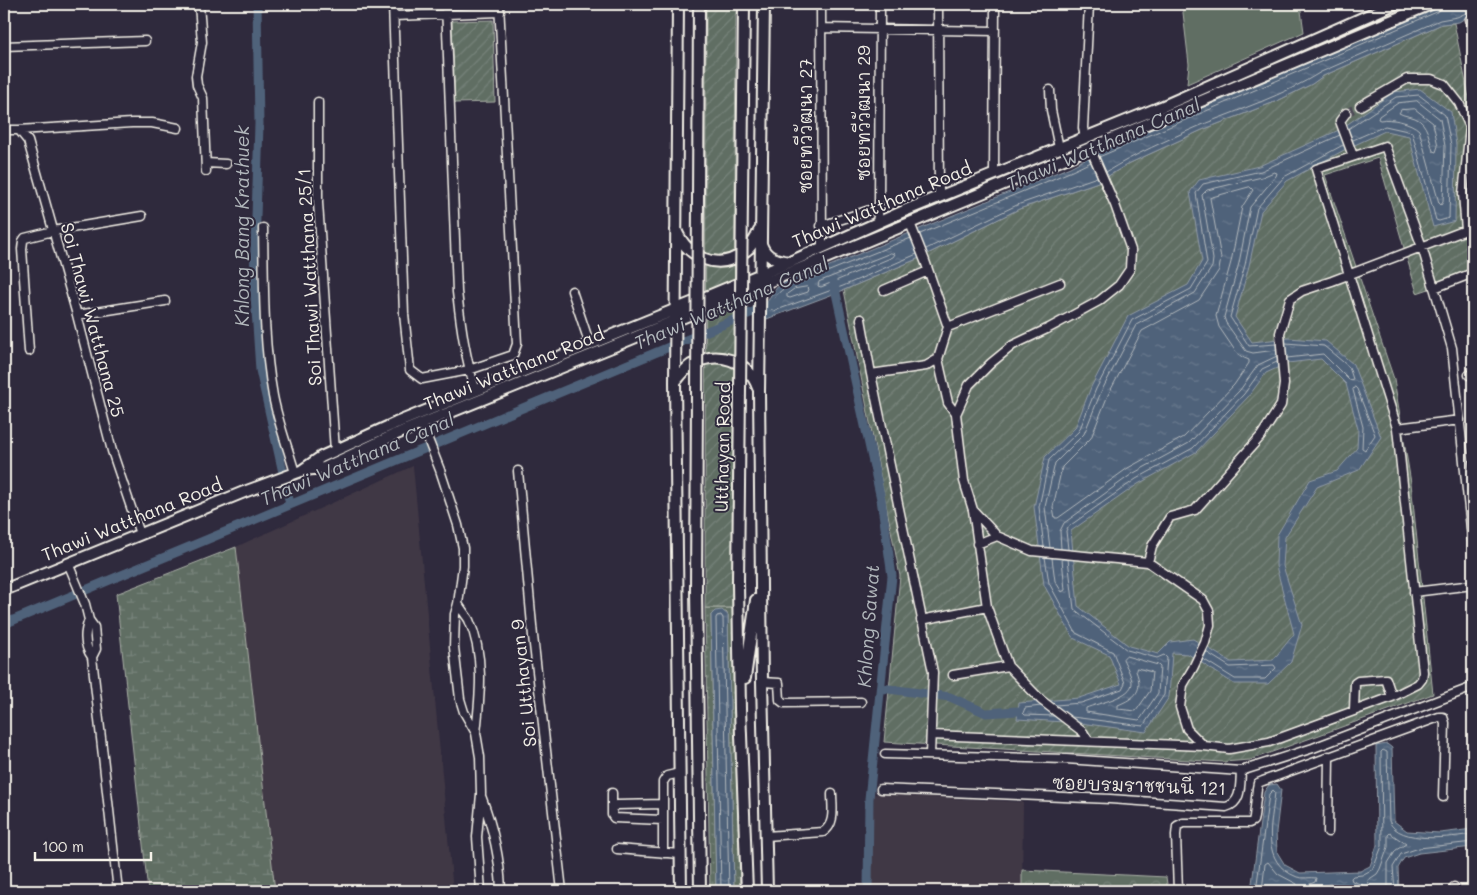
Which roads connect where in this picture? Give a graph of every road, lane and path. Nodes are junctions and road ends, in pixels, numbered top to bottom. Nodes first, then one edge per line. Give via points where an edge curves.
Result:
1 (200, 4) edge
2 (393, 4) edge
3 (446, 4) edge
4 (678, 4) edge
5 (699, 4) edge
6 (744, 4) edge
7 (764, 4) edge
8 (820, 4) edge
9 (880, 4) edge
10 (938, 4) edge
11 (995, 4) edge
12 (1089, 4) edge
13 (1394, 4) edge
14 (1431, 4) edge
15 (1378, 7) edge
16 (500, 8) edge
17 (446, 14) junction
18 (394, 16) junction
19 (1470, 19) dead end
20 (821, 28) junction
21 (880, 29) junction
22 (938, 30) junction
23 (1473, 30) edge
24 (995, 31) junction
25 (145, 41) dead end
26 (4, 46) edge
27 (1269, 60) junction
28 (1274, 71) junction
29 (1050, 90) dead end
30 (318, 102) dead end
31 (1360, 106) tunnel mouth
32 (1346, 113) dead end
33 (178, 128) dead end
34 (4, 130) edge
35 (19, 130) junction
36 (1085, 138) junction
37 (1059, 148) junction
38 (1092, 153) junction
39 (1351, 153) junction
40 (226, 164) dead end
41 (994, 175) junction
42 (939, 197) junction
43 (879, 207) junction
44 (904, 211) junction
45 (142, 216) dead end
46 (877, 223) junction
47 (821, 226) junction
48 (911, 226) junction
49 (262, 228) dead end
50 (675, 229) junction
51 (53, 231) junction
52 (760, 236) junction
53 (1422, 247) junction
54 (822, 248) junction
55 (790, 262) junction
56 (928, 271) junction
57 (1473, 273) edge
58 (1349, 275) junction
59 (675, 282) junction
60 (1060, 283) dead end
61 (759, 284) junction
62 (1434, 288) junction
63 (884, 290) dead end
64 (572, 291) dead end
65 (164, 301) dead end
66 (694, 302) junction
67 (77, 315) junction
68 (676, 318) junction
69 (861, 319) dead end
70 (948, 328) junction
71 (590, 345) junction
72 (30, 352) dead end
73 (938, 359) junction
74 (469, 370) junction
75 (871, 374) junction
76 (675, 382) junction
77 (476, 391) junction
78 (759, 392) junction
79 (956, 414) junction
80 (1460, 420) junction
81 (422, 424) junction
82 (1397, 428) junction
83 (335, 451) junction
84 (518, 471) dead end
85 (290, 475) junction
86 (973, 510) junction
87 (140, 534) junction
88 (997, 536) junction
89 (977, 544) junction
90 (1473, 547) edge
91 (1148, 562) junction
92 (68, 563) junction
93 (761, 570) junction
94 (1473, 585) edge
95 (4, 590) edge
96 (1414, 592) junction
97 (458, 604) junction
98 (988, 607) junction
99 (922, 620) junction
100 (1008, 666) junction
101 (953, 676) dead end
102 (762, 682) junction
103 (1473, 687) edge
104 (1392, 697) junction
105 (861, 702) dead end
106 (740, 708) junction
107 (1354, 710) junction
108 (1187, 729) junction
109 (476, 733) junction
110 (931, 735) junction
111 (1088, 740) junction
112 (1181, 745) junction
113 (1204, 746) junction
114 (885, 754) dead end
115 (930, 755) junction
116 (1329, 756) junction
117 (1241, 771) junction
118 (680, 774) junction
119 (881, 789) dead end
120 (612, 793) dead end
121 (481, 794) junction
122 (832, 794) dead end
123 (1444, 796) dead end
124 (663, 804) junction
125 (612, 808) junction
126 (663, 820) junction
127 (1328, 832) dead end
128 (766, 836) junction
129 (617, 849) dead end
130 (663, 853) junction
131 (681, 854) junction
132 (118, 891) edge
133 (481, 891) edge
134 (501, 891) edge
135 (562, 891) edge
136 (681, 891) edge
137 (700, 891) edge
138 (747, 891) edge
139 (767, 891) edge
140 (1178, 891) edge

1 - 40 street via 202,42 196,76 203,98 206,167
2 - 18 street
3 - 17 street
4 - 50 main road
5 - 137 main road, Utthayan Road, bridge via 696,590
6 - 106 main road, Utthayan Road, bridge via 738,583
7 - 52 main road, Utthayan Road
8 - 20 street, ซอยทวีวัฒนา 27
9 - 21 street, ซอยทวีวัฒนา 29
10 - 22 street
11 - 24 street
12 - 36 street
13 - 15 main road, Thawi Watthana Road
14 - 28 main road, Thawi Watthana Road
15 - 27 main road, Thawi Watthana Road
16 - 17 street
16 - 74 street via 517,344 514,356
17 - 18 street
17 - 74 street via 457,292
18 - 74 street via 404,314 410,370 422,379
19 - 23 street
20 - 21 street
20 - 47 street, ซอยทวีวัฒนา 27
21 - 22 street
21 - 43 street, ซอยทวีวัฒนา 29
22 - 24 street
22 - 42 street
24 - 41 street
25 - 26 street
27 - 28 main road
27 - 36 main road, Thawi Watthana Road
28 - 38 main road, Thawi Watthana Road
29 - 37 street
30 - 83 street, Soi Thawi Watthana 25/1 via 318,203
31 - 53 street via 1407,79 1431,79 1444,84 1459,103 1470,127 1463,194 1466,230
32 - 39 street via 1341,118 1341,126
33 - 35 street via 132,123
34 - 35 street
35 - 51 street, Soi Thawi Watthana 25 via 28,140
36 - 37 main road, Thawi Watthana Road
36 - 38 main road
37 - 41 main road, Thawi Watthana Road
38 - 48 main road, Thawi Watthana Road
38 - 79 street via 1131,250 1130,269 1119,285 1099,301 1013,345 991,363 969,385
39 - 53 street via 1385,146
39 - 58 street via 1316,169
41 - 42 main road, Thawi Watthana Road
42 - 44 main road, Thawi Watthana Road
43 - 46 street, ซอยทวีวัฒนา 29
43 - 47 street
44 - 46 main road, Thawi Watthana Road
44 - 48 main road
45 - 51 street
46 - 54 main road, Thawi Watthana Road
47 - 54 street, ซอยทวีวัฒนา 27
48 - 56 street
48 - 61 main road, Thawi Watthana Road
49 - 85 street via 266,334 274,398
50 - 52 main road via 689,251 710,261 722,262 744,253
50 - 59 main road
51 - 67 street, Soi Thawi Watthana 25
51 - 72 street via 32,235 23,241
52 - 55 main road via 767,255
52 - 61 main road, Utthayan Road
53 - 58 street
53 - 62 street
54 - 55 main road, Thawi Watthana Road
55 - 61 main road, Thawi Watthana Road
56 - 63 street
56 - 70 street
57 - 62 street
58 - 82 street
58 - 91 street via 1302,290 1290,299 1280,333 1284,384 1281,405 1261,436 1194,510 1170,517 1152,546
59 - 66 main road via 688,301
59 - 68 main road
60 - 70 street
61 - 66 main road, Thawi Watthana Road
61 - 68 main road, Thawi Watthana Road
61 - 78 main road, Utthayan Road
62 - 80 street via 1452,348
64 - 71 street
65 - 67 street
66 - 68 main road, Thawi Watthana Road
67 - 87 street, Soi Thawi Watthana 25 via 112,451
68 - 71 main road, Thawi Watthana Road
68 - 76 main road
68 - 81 main road, Thawi Watthana Road
69 - 75 street
70 - 73 street
71 - 77 main road, Thawi Watthana Road
73 - 75 street via 926,366
73 - 79 street via 948,403
74 - 77 street
75 - 99 street
76 - 78 main road via 690,365 715,356 731,359 745,368
76 - 118 main road
77 - 83 main road, Thawi Watthana Road
78 - 93 main road, Utthayan Road
79 - 86 street via 964,481
80 - 82 street
80 - 90 street
81 - 85 main road, Thawi Watthana Road via 324,468
81 - 97 street via 443,479 463,548
82 - 96 street
83 - 85 main road, Thawi Watthana Road
84 - 135 street, Soi Utthayan 9
85 - 87 main road, Thawi Watthana Road
86 - 88 street
86 - 89 street
87 - 92 main road, Thawi Watthana Road
88 - 89 street
88 - 91 street via 1032,552
89 - 98 street
91 - 108 street via 1204,600 1209,612 1210,625 1205,643 1181,695 1180,707
92 - 95 main road, Thawi Watthana Road
92 - 132 street via 94,627 96,649 92,657
93 - 102 main road, Utthayan Road
93 - 106 main road
94 - 96 street
96 - 104 street via 1422,678 1418,684
97 - 109 street via 454,614 456,670 464,712
97 - 109 street via 469,620 476,644 480,697
98 - 99 street
98 - 100 street
99 - 110 street via 933,672
100 - 101 street
100 - 111 street via 1041,700 1083,732
102 - 105 street via 779,683 780,700 784,703
102 - 128 main road, Utthayan Road
103 - 117 street, ซอยบรมราชชนนี 121 via 1313,748
104 - 107 street
104 - 107 street via 1386,679 1355,683
106 - 138 main road, Utthayan Road
107 - 113 street via 1257,745 1229,749
108 - 112 street
108 - 113 street
109 - 121 street
110 - 111 street
110 - 115 street
111 - 112 street
112 - 113 street
114 - 115 street
115 - 117 street via 1066,759
116 - 123 street via 1443,717
116 - 127 street
116 - 140 street via 1258,783 1254,817 1249,823 1184,823 1177,826
117 - 119 street, ซอยบรมราชชนนี 121 via 1238,799 1226,807
118 - 124 street via 665,778
118 - 131 main road
120 - 125 street
121 - 133 street via 477,846
121 - 134 street via 499,861
122 - 128 street via 832,822 823,832
124 - 125 street via 617,805
124 - 126 street
125 - 126 street via 614,818
126 - 130 street
128 - 139 main road, Utthayan Road
129 - 130 street
130 - 131 street
131 - 136 main road

